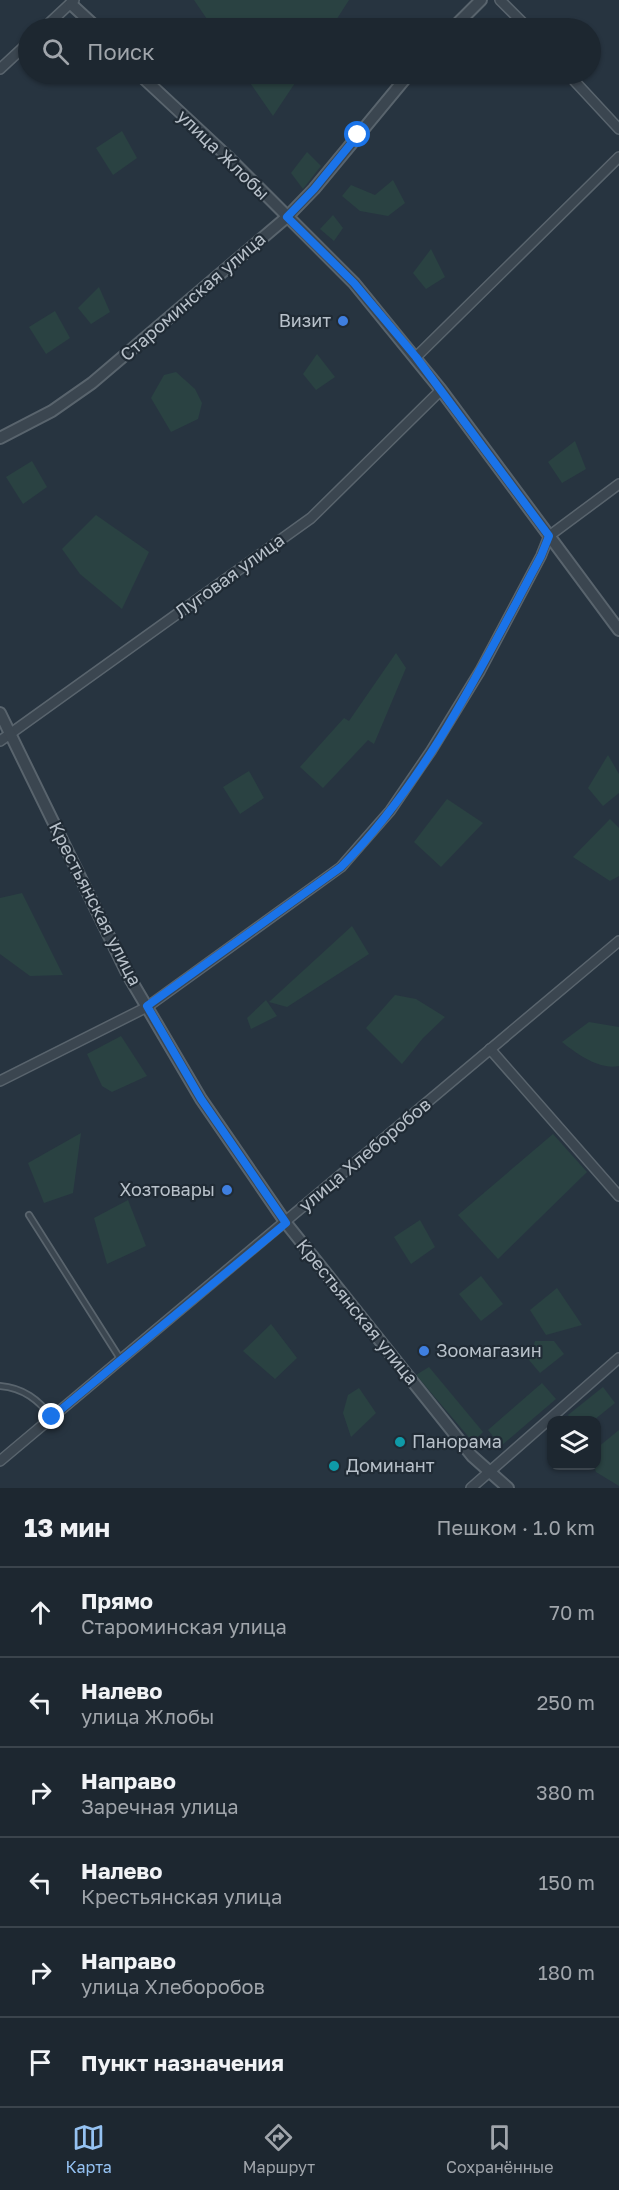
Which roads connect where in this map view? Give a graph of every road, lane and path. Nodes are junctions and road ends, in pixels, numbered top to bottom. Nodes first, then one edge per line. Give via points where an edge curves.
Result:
1 (482, 0) edge
2 (500, 0) edge
3 (73, 2) edge
4 (55, 18) edge
5 (88, 18) edge
6 (463, 18) edge
7 (518, 18) edge
8 (18, 52) edge
9 (0, 69) edge
10 (149, 84) edge
11 (402, 84) edge
12 (577, 84) edge
13 (619, 129) edge
14 (619, 157) edge
15 (287, 217) junction
16 (416, 357) junction
17 (441, 390) junction
18 (0, 438) edge
19 (619, 484) edge
20 (549, 536) junction
21 (619, 630) edge
22 (0, 713) edge
23 (10, 735) junction
24 (0, 741) edge
25 (619, 941) edge
26 (147, 1006) junction
27 (490, 1049) junction
28 (0, 1081) edge
29 (619, 1196) edge
30 (29, 1215) dead end
31 (286, 1223) junction
32 (619, 1359) edge
33 (121, 1360) junction
34 (0, 1386) edge
35 (52, 1417) junction
36 (0, 1461) edge
37 (490, 1473) junction
38 (471, 1488) edge
39 (508, 1488) edge

1 - 6 street
2 - 7 street
3 - 4 street
3 - 5 street
8 - 9 street
10 - 15 street, улица Жлобы
11 - 15 street, Староминская улица
12 - 13 street
14 - 16 street
15 - 16 street, улица Жлобы via 354,283
15 - 18 street, Староминская улица via 92,383 52,411
16 - 17 street, улица Жлобы
17 - 20 street, улица Жлобы
17 - 23 street, Луговая улица via 310,518
19 - 20 street
20 - 21 street, улица Жлобы
20 - 26 street via 449,721 367,840 341,867
22 - 23 street, Крестьянская улица
23 - 24 street, Луговая улица
23 - 26 street, Крестьянская улица
25 - 27 street, улица Хлеборобов
26 - 28 street
26 - 31 street, Крестьянская улица via 201,1099
27 - 29 street
27 - 31 street, улица Хлеборобов
30 - 33 lane
31 - 33 street, улица Хлеборобов
31 - 37 street, Крестьянская улица via 472,1456
32 - 37 street
33 - 35 street, улица Хлеборобов
34 - 35 lane via 38,1399
35 - 36 street, улица Хлеборобов
37 - 38 street
37 - 39 street, Крестьянская улица

